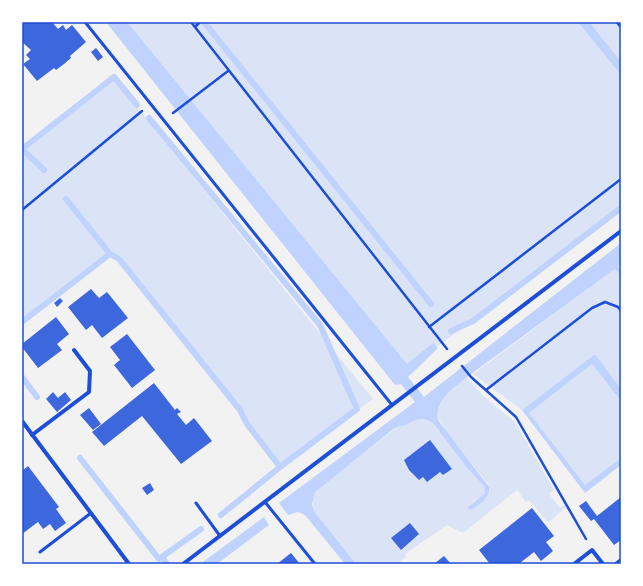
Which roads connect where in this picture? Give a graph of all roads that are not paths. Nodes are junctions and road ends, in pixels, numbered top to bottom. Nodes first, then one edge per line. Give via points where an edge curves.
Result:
1 (85, 22) edge
2 (617, 22) edge
3 (621, 27) edge
4 (621, 231) edge
5 (74, 350) dead end
6 (392, 405) junction
7 (22, 422) edge
8 (32, 435) junction
9 (265, 502) junction
10 (196, 503) dead end
11 (91, 513) junction
12 (220, 536) junction
13 (40, 552) dead end
14 (621, 560) edge
15 (129, 564) edge
16 (183, 564) edge
17 (314, 564) edge
18 (574, 564) edge
19 (603, 564) edge
20 (616, 564) edge

1 - 6 lane
2 - 3 lane
4 - 6 street
5 - 8 street via 90,371 89,392
6 - 9 street
7 - 8 street
8 - 11 street
9 - 12 street
9 - 17 lane
10 - 12 lane
11 - 13 lane
11 - 15 street
12 - 16 street
14 - 20 street
18 - 19 street via 592,550

